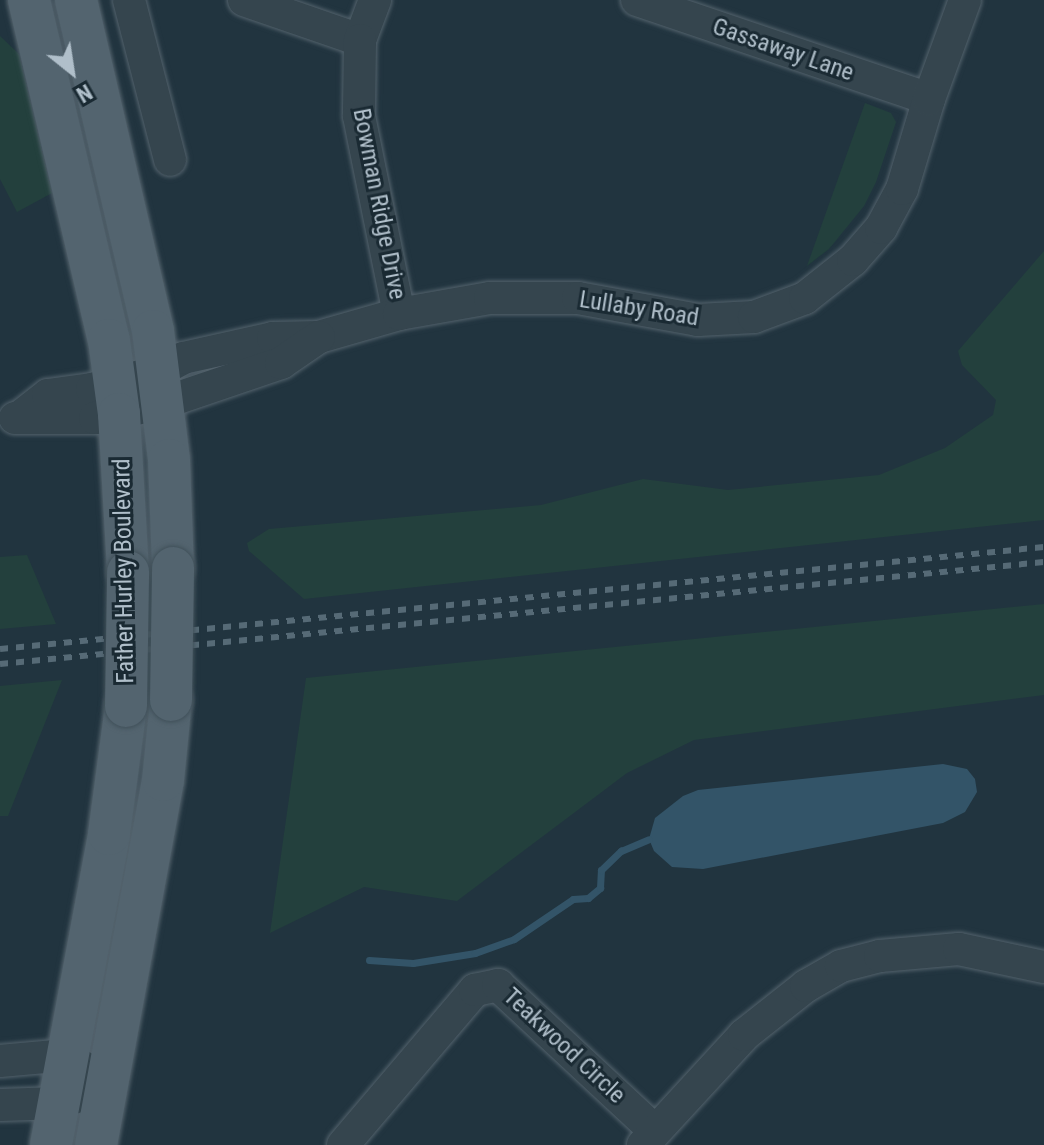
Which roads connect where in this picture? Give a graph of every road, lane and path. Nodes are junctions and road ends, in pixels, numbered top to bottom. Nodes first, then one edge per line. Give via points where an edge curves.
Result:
1 (29, 0) edge
2 (76, 0) edge
3 (129, 0) edge
4 (244, 0) edge
5 (375, 0) edge
6 (637, 0) edge
7 (965, 0) edge
8 (360, 40) junction
9 (929, 99) junction
10 (170, 160) dead end
11 (399, 314) junction
12 (161, 387) junction
13 (117, 398) junction
14 (10, 419) edge
15 (1044, 967) edge
16 (67, 1055) junction
17 (0, 1061) edge
18 (107, 1085) junction
19 (59, 1103) junction
20 (0, 1105) edge
21 (649, 1138) edge
22 (51, 1145) edge
23 (96, 1145) edge
24 (343, 1145) edge

1 - 13 main road, Father Hurley Boulevard
2 - 12 main road, Father Hurley Boulevard via 134,243
3 - 10 street
4 - 8 street
5 - 8 street, Bowman Ridge Drive
6 - 9 street, Gassaway Lane
7 - 9 street, Lullaby Road
8 - 11 street, Bowman Ridge Drive via 359,116
9 - 11 street, Lullaby Road via 902,189 881,228 853,260 805,298 754,317 698,320 578,298 490,298
11 - 12 street, Lullaby Road via 319,337 281,363
12 - 13 street, Lullaby Road
12 - 18 main road, Father Hurley Boulevard, bridge via 173,568 171,700 163,780
13 - 14 street, Lullaby Road via 48,395
13 - 16 main road, Father Hurley Boulevard, bridge via 128,572 126,706 109,834
15 - 21 street via 959,949 880,956 841,966 744,1035
16 - 17 street
16 - 18 street
16 - 19 main road, Father Hurley Boulevard
18 - 19 street
18 - 23 main road, Father Hurley Boulevard
19 - 20 street
19 - 22 main road, Father Hurley Boulevard
21 - 24 street, Teakwood Circle via 498,985 475,990

